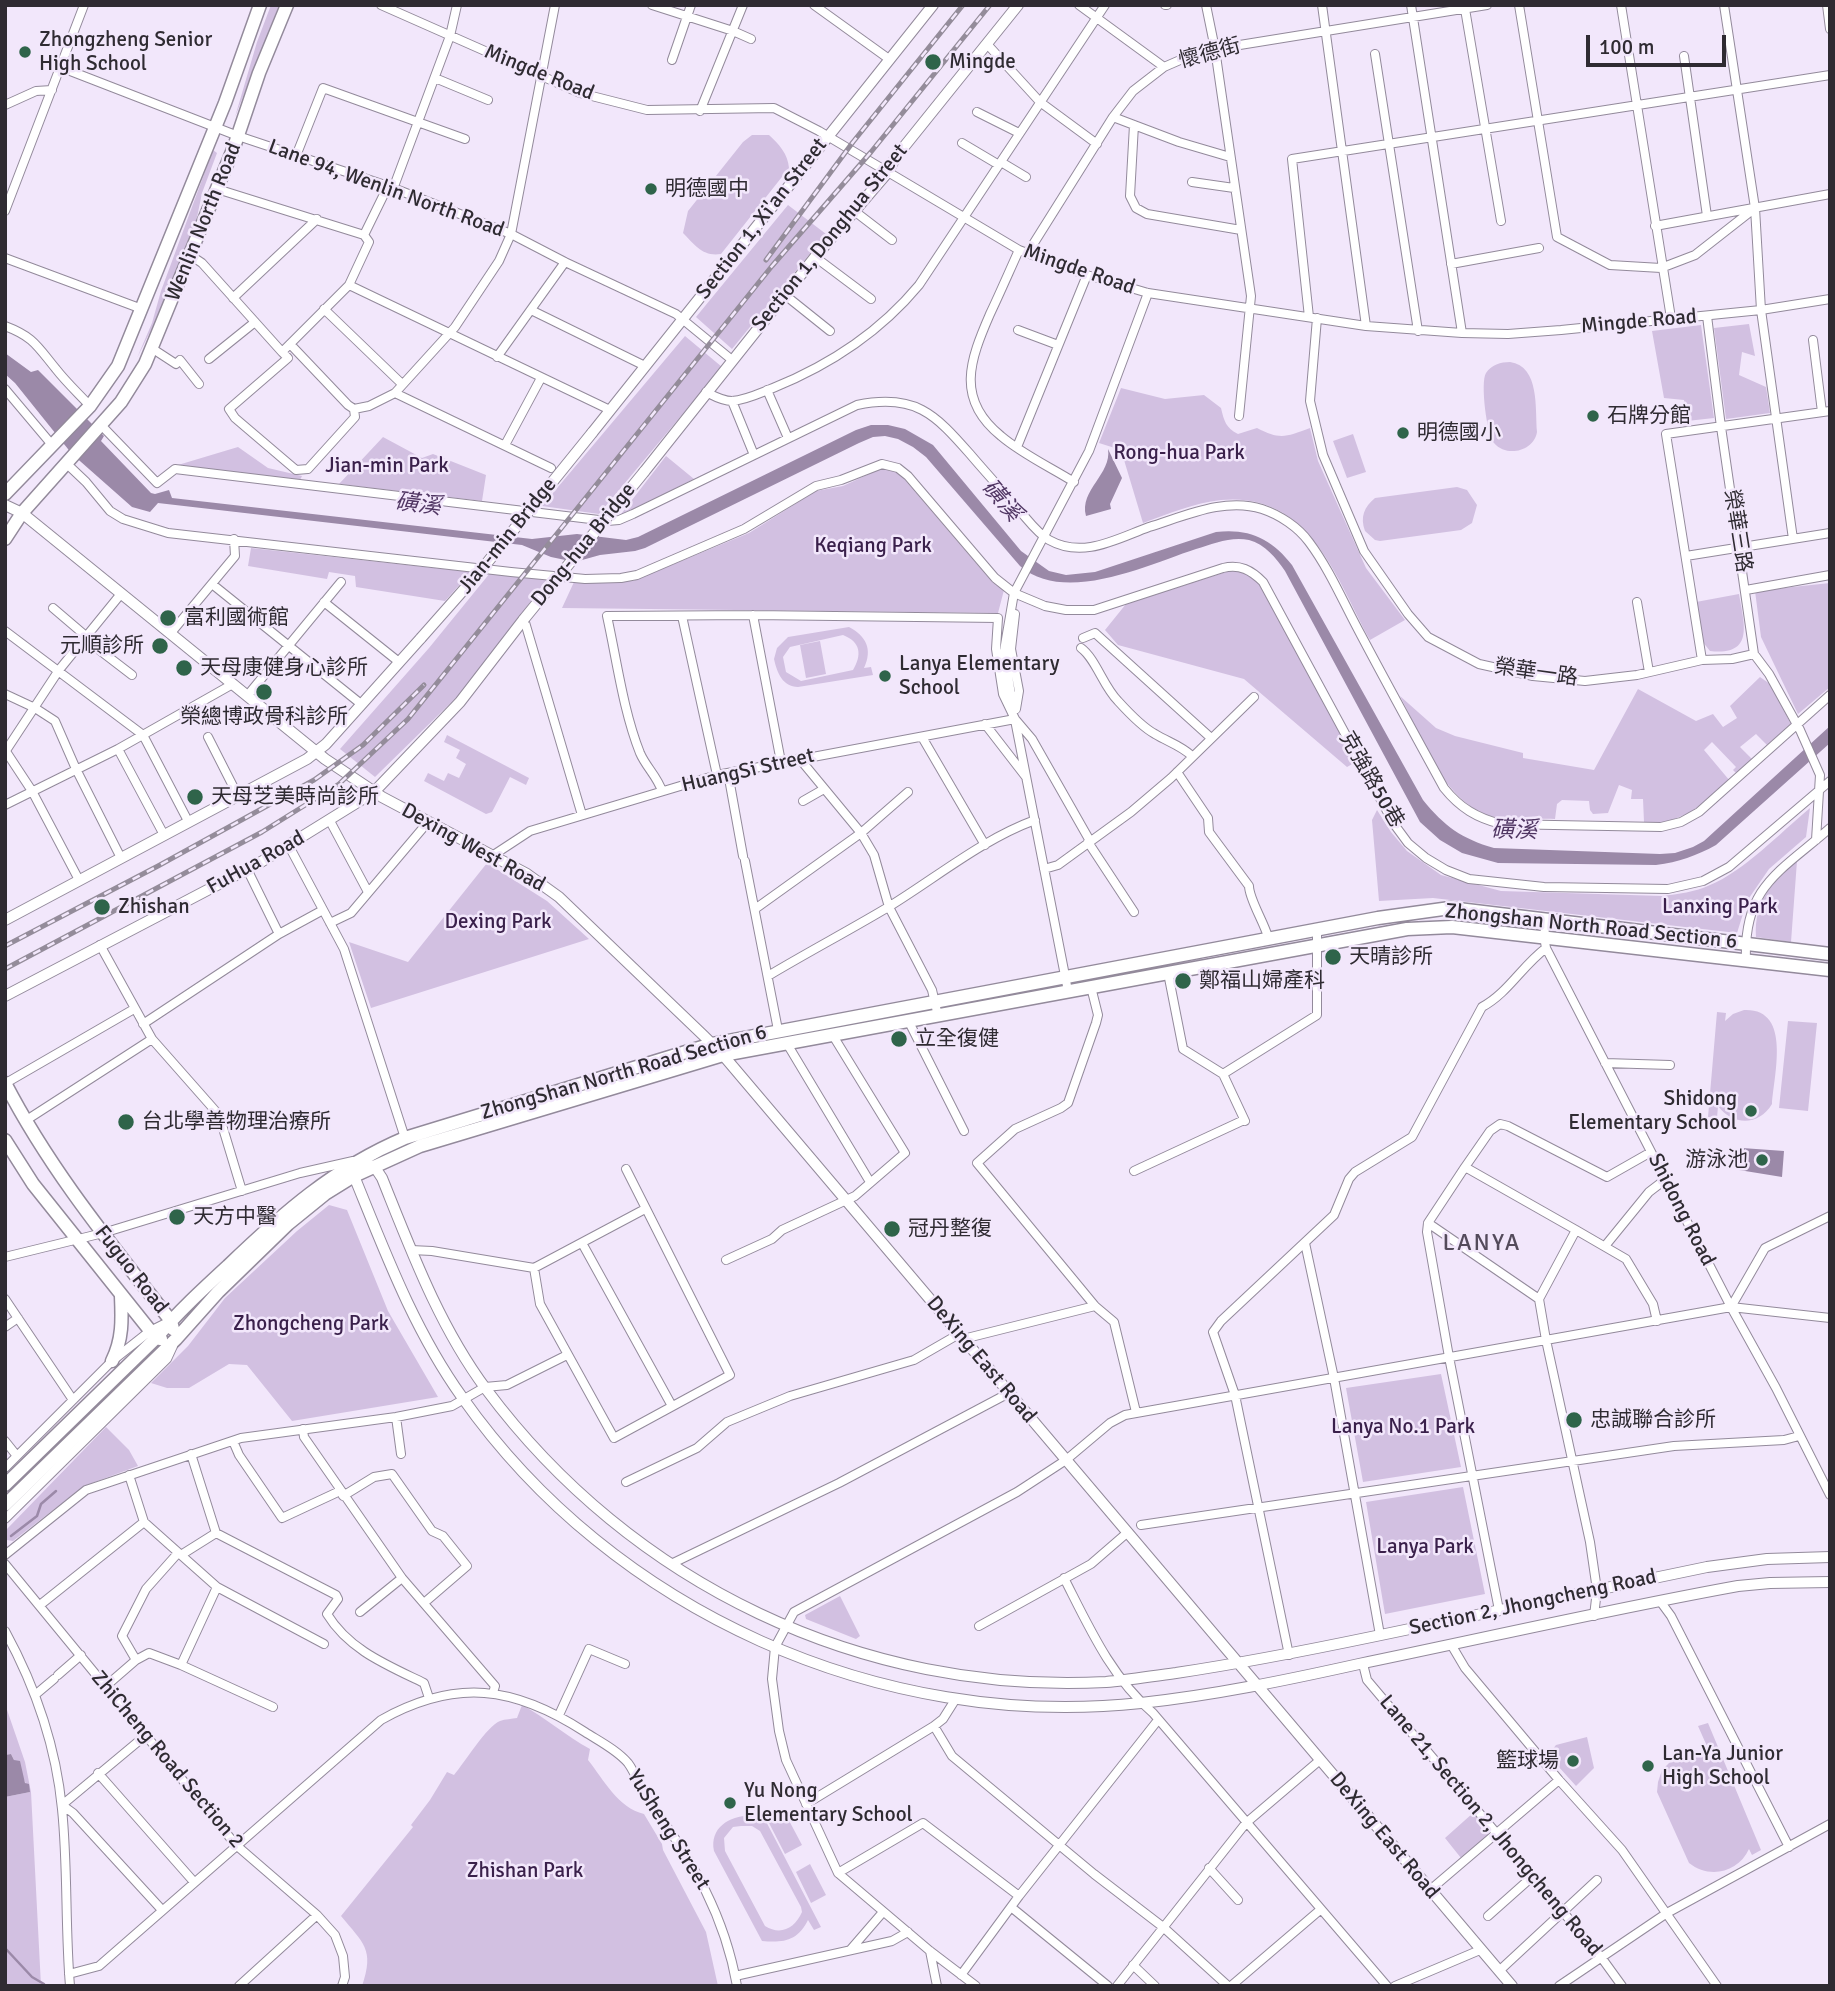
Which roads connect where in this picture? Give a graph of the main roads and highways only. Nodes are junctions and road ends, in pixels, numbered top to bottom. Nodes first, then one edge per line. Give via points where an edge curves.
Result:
1 (260, 5) edge
2 (287, 5) edge
3 (5, 494) edge
4 (5, 539) edge
5 (1830, 954) edge
6 (1830, 970) edge
7 (1065, 976) joint
8 (1068, 991) joint
9 (937, 1010) junction
10 (5, 1083) edge
11 (5, 1140) edge
12 (121, 1295) junction
13 (171, 1321) junction
14 (153, 1335) junction
15 (176, 1339) junction
16 (112, 1361) road end
17 (5, 1485) edge
18 (5, 1505) edge

1 - 3 main road, Wenlin North Road via 118,366 88,408
2 - 4 main road, Wenlin North Road via 153,349 121,402 22,513
5 - 7 main road, Zhongshan North Road Section 6 via 1450,908
6 - 8 main road, Zhongshan North Road Section 6 via 1545,942 1452,927 1407,929
7 - 9 main road, ZhongShan North Road Section 6
8 - 9 main road, ZhongShan North Road Section 6
9 - 13 main road, ZhongShan North Road Section 6 via 778,1030 712,1044 405,1138 314,1188
9 - 15 main road, ZhongShan North Road Section 6 via 909,1021 723,1055 435,1140 374,1166 325,1194 288,1224
10 - 13 main road, Fuguo Road via 56,1171
11 - 12 main road, Fuguo Road via 33,1184
12 - 14 main road, Fuguo Road
12 - 16 main road via 123,1326
13 - 14 main road
13 - 15 main road, Fuguo Road
14 - 15 main road, Fuguo Road
14 - 17 main road
15 - 18 main road

